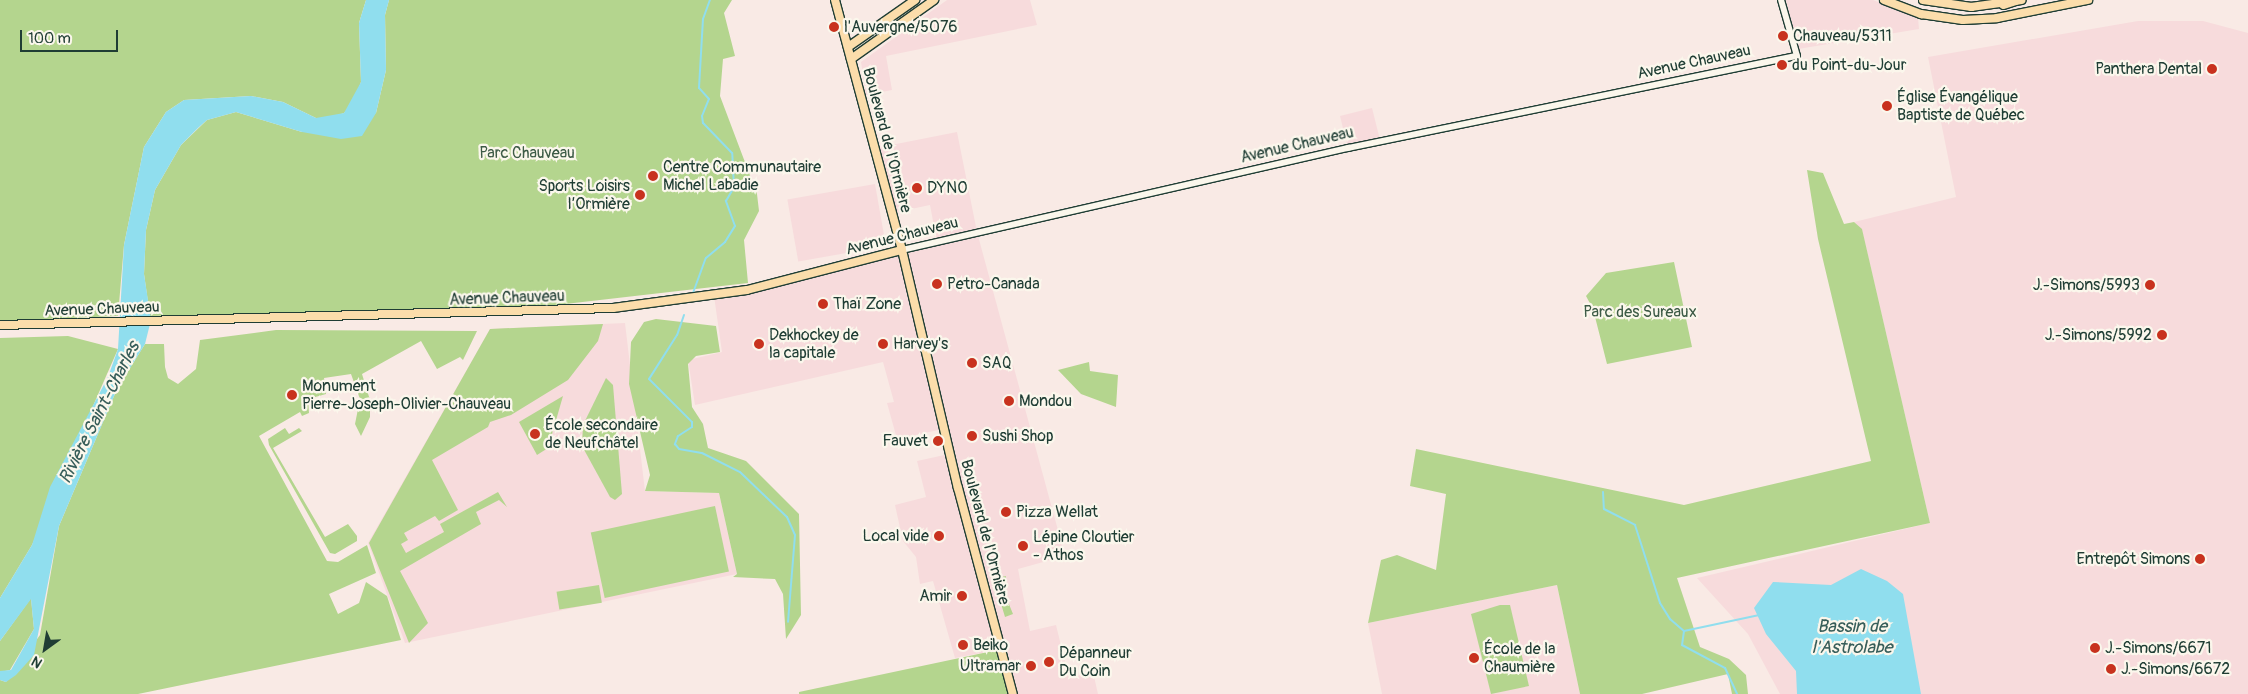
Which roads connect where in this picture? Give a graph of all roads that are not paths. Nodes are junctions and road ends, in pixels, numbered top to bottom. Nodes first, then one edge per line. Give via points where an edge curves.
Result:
1 (835, 0) edge
2 (915, 0) edge
3 (934, 0) edge
4 (1781, 0) edge
5 (1884, 0) edge
6 (1924, 0) edge
7 (2015, 0) edge
8 (2022, 0) edge
9 (2088, 0) edge
10 (2003, 4) junction
11 (848, 47) junction
12 (851, 58) junction
13 (902, 250) junction
14 (0, 325) edge
15 (1013, 694) edge

1 - 11 main road, Boulevard de l'Ormière
2 - 11 main road
3 - 12 main road
4 - 13 street, Avenue Chauveau via 1797,56 1348,148
5 - 9 main road via 1933,17 1963,20 1997,18
6 - 10 main road via 1957,6
7 - 10 highway
8 - 10 main road
11 - 12 main road, Boulevard de l'Ormière
12 - 13 main road, Boulevard de l'Ormière
13 - 14 main road, Avenue Chauveau via 747,290 613,308
13 - 15 main road, Boulevard de l'Ormière via 958,488

